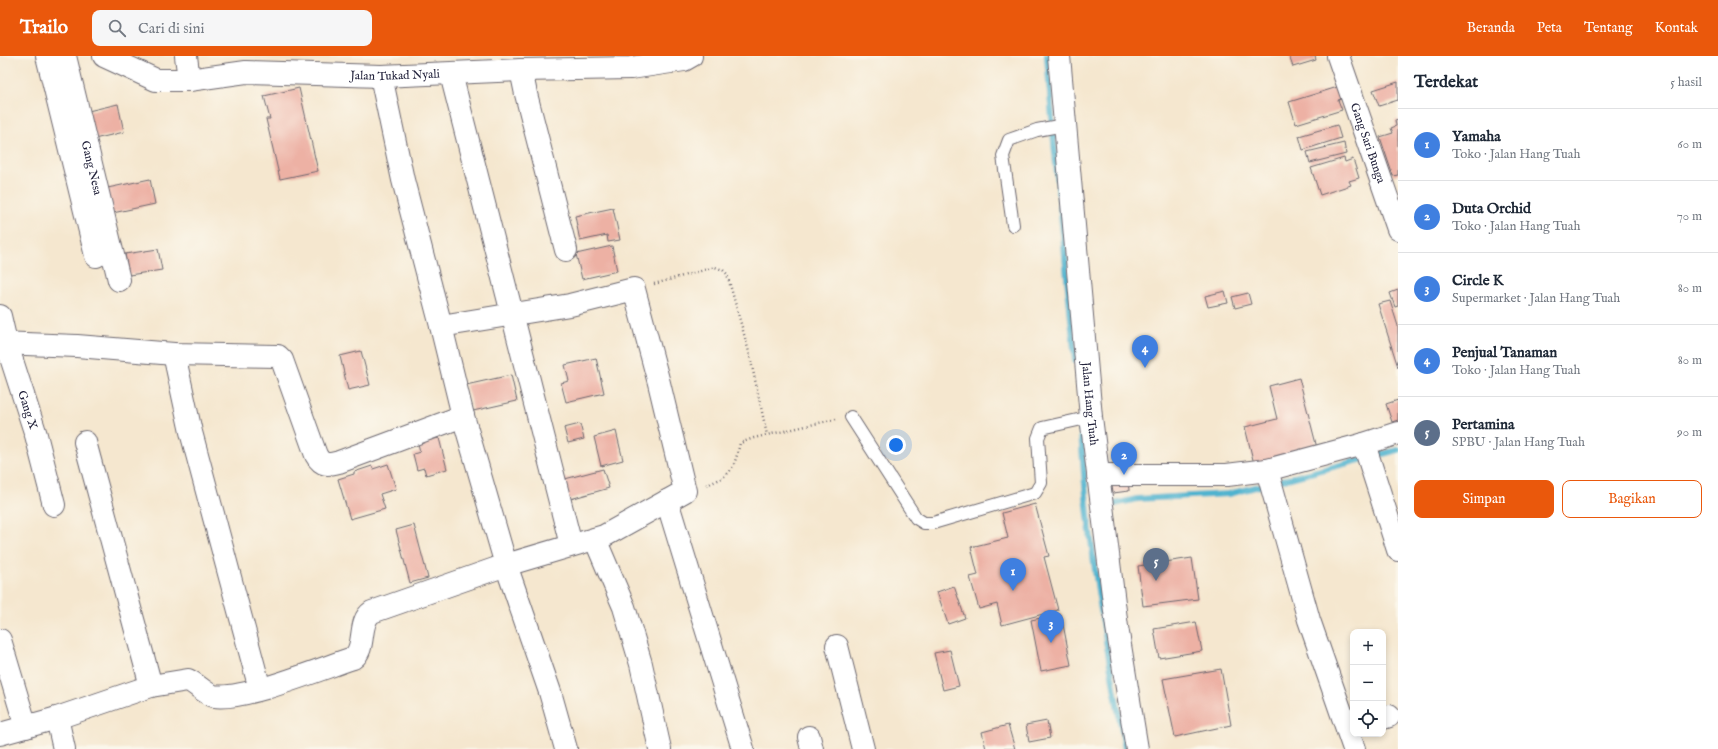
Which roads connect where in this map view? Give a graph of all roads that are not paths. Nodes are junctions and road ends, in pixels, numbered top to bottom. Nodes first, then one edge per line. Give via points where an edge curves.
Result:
1 (47, 56) edge
2 (65, 56) edge
3 (104, 56) edge
4 (186, 56) edge
5 (691, 56) edge
6 (1059, 56) edge
7 (1338, 56) edge
8 (521, 70) junction
9 (450, 74) junction
10 (381, 76) junction
11 (189, 80) junction
12 (1064, 125) junction
13 (1014, 225) dead end
14 (1398, 229) edge
15 (566, 250) dead end
16 (96, 256) dead end
17 (119, 280) dead end
18 (512, 315) junction
19 (0, 316) edge
20 (441, 326) junction
21 (3, 342) edge
22 (174, 354) junction
23 (463, 416) junction
24 (851, 417) road end
25 (1091, 417) junction
26 (1398, 433) edge
27 (85, 442) dead end
28 (1366, 452) junction
29 (1098, 475) junction
30 (1269, 479) junction
31 (676, 496) junction
32 (54, 505) dead end
33 (595, 539) junction
34 (571, 545) junction
35 (1398, 550) edge
36 (506, 565) junction
37 (0, 640) edge
38 (837, 646) dead end
39 (151, 686) junction
40 (260, 689) junction
41 (57, 718) junction
42 (26, 727) junction
43 (1350, 733) edge
44 (0, 734) edge
45 (64, 749) edge
46 (566, 749) edge
47 (660, 749) edge
48 (743, 749) edge
49 (863, 749) edge
50 (1137, 749) edge

1 - 16 street
2 - 17 street, Gang Nesa
3 - 11 street, Jalan Tukad Nyali via 156,80
4 - 11 street
5 - 8 street, Jalan Tukad Nyali via 684,60 631,68
6 - 12 street, Jalan Hang Tuah
7 - 14 street, Gang Sari Bunga
8 - 9 street, Jalan Tukad Nyali
8 - 15 street
9 - 10 street, Jalan Tukad Nyali
9 - 18 street
10 - 11 street, Jalan Tukad Nyali via 246,72
10 - 20 street via 403,180
12 - 13 lane via 1037,130 1009,140 1003,156
12 - 25 street, Jalan Hang Tuah
18 - 20 street
18 - 31 street via 570,305 634,289 659,383
18 - 34 street
19 - 21 street, Gang X
20 - 23 street
21 - 22 street
21 - 32 street, Gang X via 36,435
22 - 23 street via 280,357 316,456 326,464 339,462
22 - 40 street via 191,432
23 - 36 street
24 - 25 lane via 916,518 933,523 1035,493 1041,483 1038,438 1042,428
25 - 29 street, Jalan Hang Tuah
26 - 28 street
27 - 39 street
28 - 30 street
28 - 35 street
29 - 30 street via 1227,475
29 - 50 street, Jalan Hang Tuah via 1116,619
30 - 43 street via 1309,620
31 - 33 street
31 - 48 street
33 - 34 street
33 - 47 street via 624,607 641,664
34 - 36 street
36 - 40 street via 372,612 366,618 359,651 352,658
36 - 46 street via 550,692
37 - 42 street
38 - 49 street
39 - 40 street via 188,680 210,695 219,696 231,696
39 - 41 street
41 - 42 street
41 - 45 street
42 - 44 street

